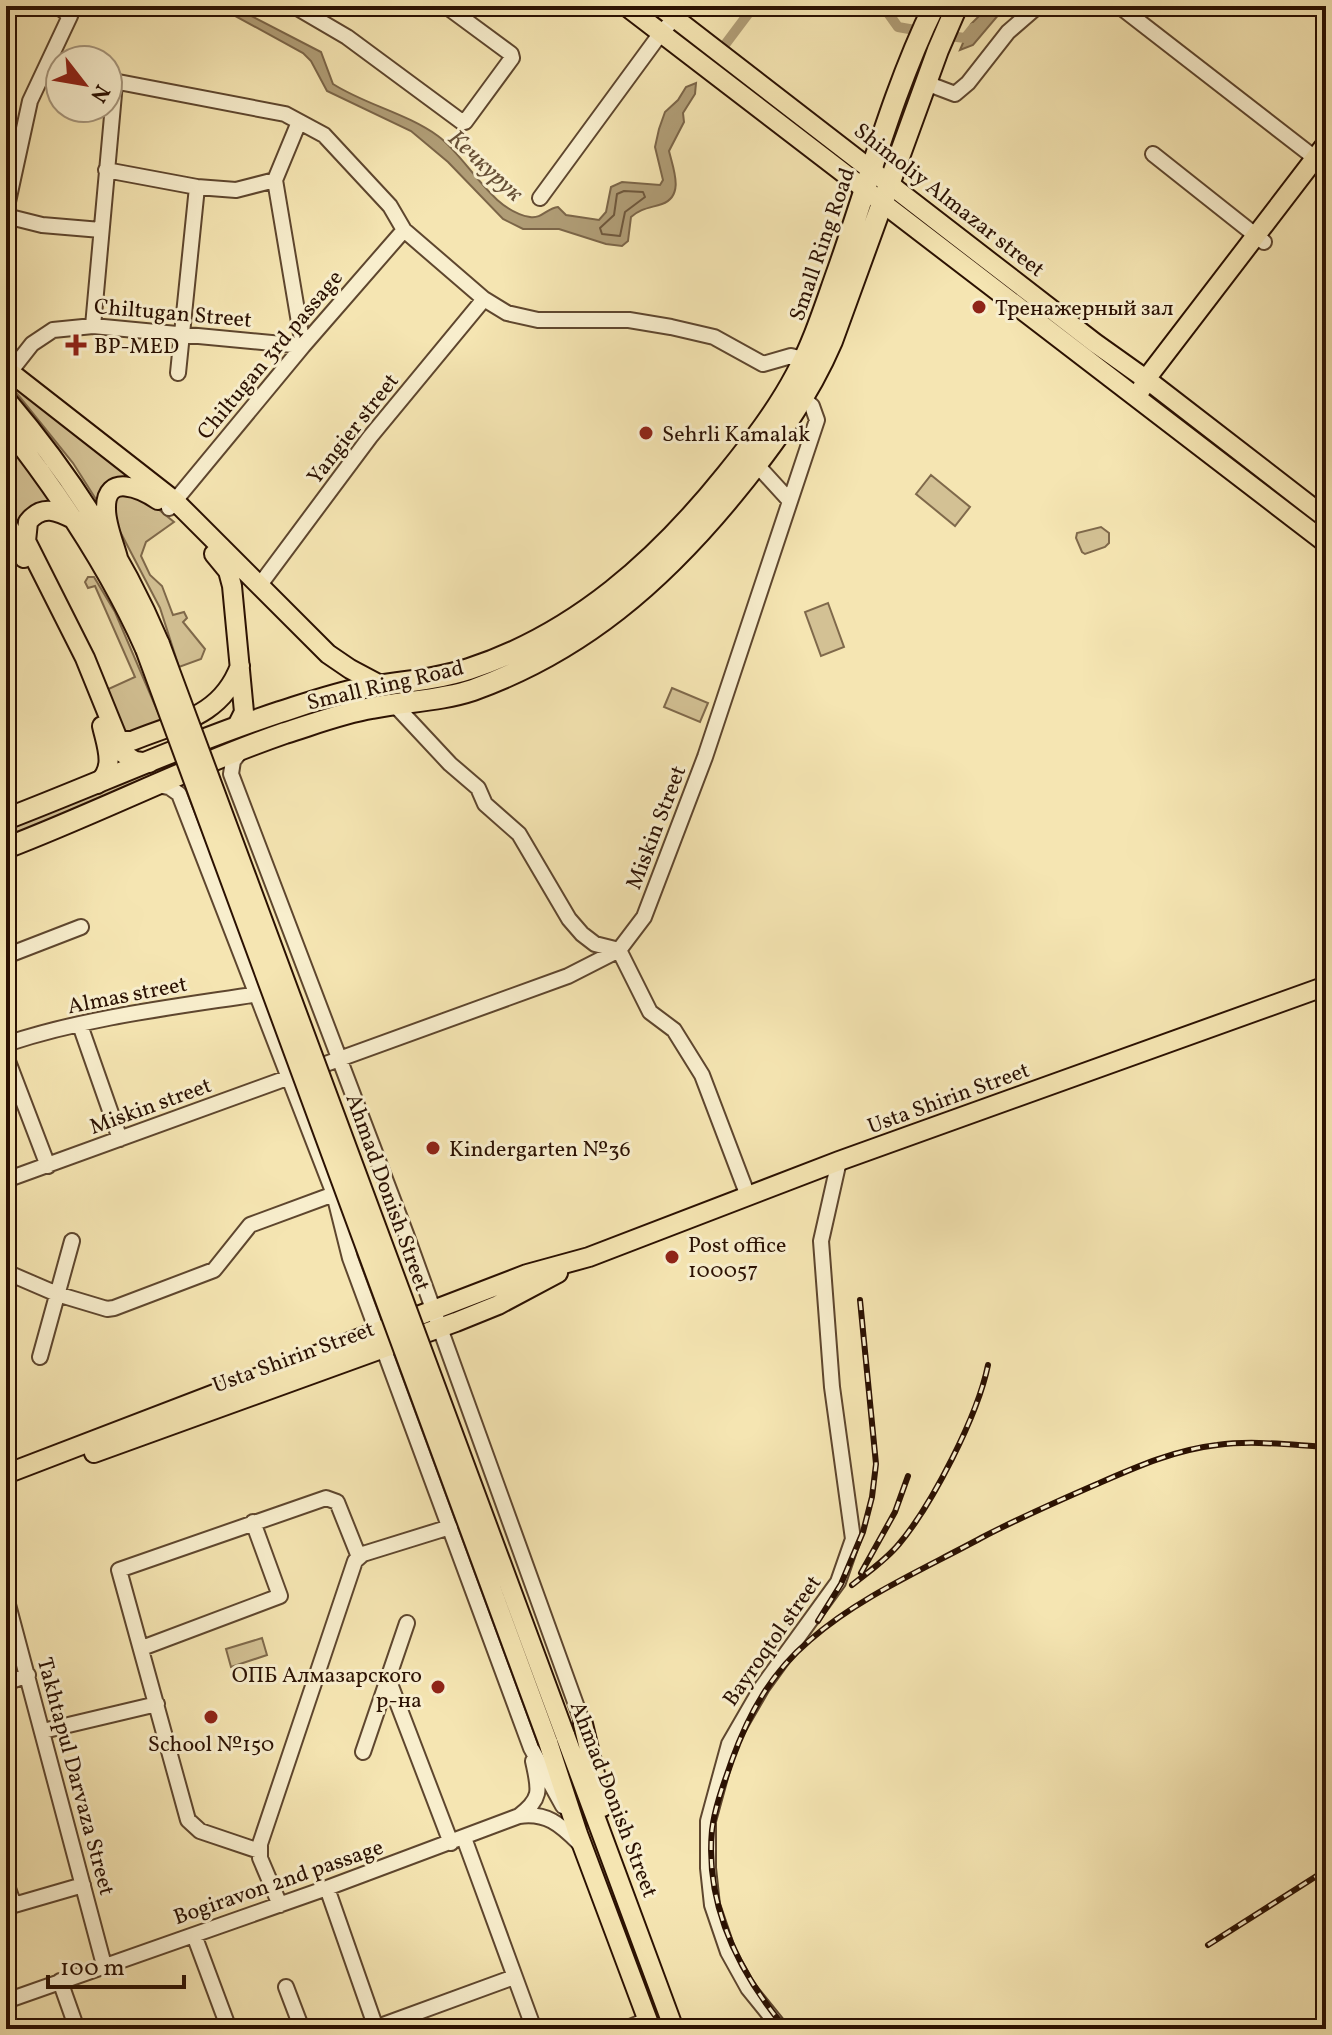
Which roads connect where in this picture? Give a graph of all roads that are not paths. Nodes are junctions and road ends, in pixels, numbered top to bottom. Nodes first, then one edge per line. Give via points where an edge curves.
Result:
1 (58, 6) edge
2 (294, 6) edge
3 (446, 6) edge
4 (626, 6) edge
5 (659, 6) edge
6 (1038, 6) edge
7 (1119, 6) edge
8 (929, 9) edge
9 (681, 13) edge
10 (953, 15) edge
11 (661, 33) junction
12 (61, 44) edge
13 (928, 46) junction
14 (44, 79) edge
15 (926, 83) junction
16 (124, 84) edge
17 (299, 122) junction
18 (109, 124) edge
19 (1153, 154) dead end
20 (1322, 154) edge
21 (872, 169) junction
22 (106, 170) junction
23 (275, 180) junction
24 (890, 183) junction
25 (197, 187) junction
26 (866, 189) junction
27 (540, 198) dead end
28 (882, 202) junction
29 (6, 214) edge
30 (101, 230) junction
31 (404, 230) junction
32 (1260, 239) junction
33 (484, 299) junction
34 (93, 326) junction
35 (181, 334) junction
36 (303, 346) junction
37 (804, 359) junction
38 (8, 371) edge
39 (178, 373) dead end
40 (1150, 382) junction
41 (6, 399) edge
42 (804, 399) junction
43 (1136, 400) junction
44 (6, 426) edge
45 (757, 465) junction
46 (1283, 485) junction
47 (789, 500) junction
48 (1271, 502) junction
49 (172, 504) junction
50 (1326, 518) edge
51 (6, 521) edge
52 (77, 521) junction
53 (1326, 543) edge
54 (227, 550) junction
55 (118, 558) junction
56 (259, 586) junction
57 (153, 647) junction
58 (240, 666) junction
59 (387, 698) junction
60 (102, 727) junction
61 (236, 728) junction
62 (119, 741) junction
63 (242, 750) junction
64 (149, 763) junction
65 (97, 784) junction
66 (157, 785) junction
67 (6, 819) edge
68 (6, 848) edge
69 (81, 927) dead end
70 (619, 950) junction
71 (6, 956) edge
72 (1326, 986) edge
73 (258, 994) junction
74 (80, 1025) junction
75 (6, 1044) edge
76 (6, 1056) edge
77 (339, 1059) junction
78 (290, 1077) junction
79 (120, 1139) junction
80 (839, 1161) junction
81 (48, 1166) junction
82 (6, 1180) edge
83 (334, 1194) junction
84 (748, 1196) junction
85 (406, 1234) junction
86 (72, 1241) dead end
87 (350, 1258) junction
88 (6, 1272) edge
89 (57, 1294) junction
90 (435, 1319) junction
91 (380, 1340) junction
92 (40, 1357) dead end
93 (454, 1369) junction
94 (399, 1391) junction
95 (6, 1474) edge
96 (6, 1485) edge
97 (253, 1522) junction
98 (450, 1527) junction
99 (359, 1557) junction
100 (6, 1597) edge
101 (407, 1623) dead end
102 (142, 1648) junction
103 (28, 1675) junction
104 (389, 1681) junction
105 (6, 1683) edge
106 (157, 1704) junction
107 (583, 1724) joint
108 (43, 1731) junction
109 (548, 1742) junction
110 (363, 1752) dead end
111 (519, 1816) junction
112 (580, 1840) junction
113 (458, 1841) junction
114 (259, 1851) junction
115 (6, 1883) edge
116 (83, 1885) junction
117 (327, 1888) junction
118 (280, 1905) junction
119 (10, 1907) edge
120 (632, 1910) junction
121 (194, 1935) junction
122 (104, 1965) junction
123 (514, 1977) junction
124 (60, 1981) junction
125 (286, 1987) dead end
126 (6, 2001) edge
127 (649, 2024) edge
128 (374, 2028) edge
129 (77, 2029) edge
130 (229, 2029) edge
131 (302, 2029) edge
132 (534, 2029) edge
133 (625, 2029) edge
134 (674, 2029) edge
135 (781, 2029) edge

1 - 12 street via 70,16
2 - 3 street via 347,37 465,122 512,58
4 - 11 main road, Shimoliy Almazar street
5 - 9 main road, Shimoliy Almazar street
6 - 15 street via 955,94
7 - 20 street
8 - 10 street
8 - 13 highway
9 - 11 street
9 - 21 main road, Shimoliy Almazar street via 714,48
10 - 13 highway
11 - 26 main road, Shimoliy Almazar street
11 - 27 street
13 - 15 highway, Small Ring Road
13 - 21 highway, Small Ring Road via 891,109
14 - 29 street via 30,101
15 - 24 highway, Small Ring Road
16 - 17 street via 285,114
17 - 23 street
17 - 31 street via 324,135 390,206
18 - 22 street
19 - 32 street
20 - 32 main road
21 - 24 main road, Shimoliy Almazar street
21 - 26 highway, Small Ring Road
22 - 25 street
22 - 30 street
23 - 25 street via 236,190
23 - 36 street
24 - 28 highway, Small Ring Road
24 - 40 main road, Shimoliy Almazar street
25 - 35 street
26 - 28 main road, Shimoliy Almazar street
26 - 37 highway, Small Ring Road
28 - 42 highway, Small Ring Road via 832,341
28 - 43 main road, Shimoliy Almazar street
29 - 30 street via 42,225
30 - 34 street
31 - 33 street
31 - 36 street, Chiltugan 3rd passage
32 - 40 main road
33 - 37 street via 520,318 629,320 685,330 714,337 763,364 791,356
33 - 56 street, Yangier street via 370,437
34 - 35 street, Chiltugan Street
34 - 38 street, Chiltugan Street via 44,334
35 - 36 street, Chiltugan Street
35 - 39 street
36 - 49 street, Chiltugan 3rd passage
37 - 59 highway, Small Ring Road via 745,452 678,532 624,583 520,648
38 - 49 main road
40 - 43 main road
40 - 46 main road, Shimoliy Almazar street
41 - 55 main road, Ahmad Donish Street via 61,468
42 - 45 highway, Small Ring Road
42 - 47 street, Miskin Street via 817,420
43 - 48 main road, Shimoliy Almazar street
44 - 52 main road, Ahmad Donish Street
45 - 47 street
45 - 59 highway, Small Ring Road via 672,564 604,621 483,686 447,697
46 - 48 main road
46 - 50 main road, Shimoliy Almazar street
47 - 70 street, Miskin Street via 661,878 644,917
48 - 53 main road, Shimoliy Almazar street
49 - 54 main road
49 - 55 main road via 135,487 114,490 106,509
49 - 58 main road via 229,573
51 - 60 main road
52 - 57 main road, Ahmad Donish Street
52 - 62 main road via 59,511 40,512 28,522 26,541
54 - 56 main road
54 - 58 main road via 237,579
55 - 57 main road, Ahmad Donish Street
56 - 59 main road via 328,654
57 - 109 main road, Ahmad Donish Street, bridge
58 - 61 main road via 244,712
58 - 62 main road via 208,710 132,741
59 - 61 highway, Small Ring Road via 346,692
59 - 63 highway, Small Ring Road
59 - 70 street via 519,834 582,934 595,944
60 - 62 main road
60 - 65 main road via 110,763
61 - 64 highway, Small Ring Road
62 - 64 main road via 128,758
63 - 66 highway, Small Ring Road
63 - 77 street, Ahmad Donish Street via 231,774
64 - 65 highway, Small Ring Road
65 - 67 highway, Small Ring Road
66 - 68 highway, Small Ring Road
66 - 73 street, Ahmad Donish Street via 179,794
69 - 71 street
70 - 77 street, Miskin Street via 568,976
70 - 84 street via 650,1012 674,1030 702,1075
72 - 80 main road, Usta Shirin Street
73 - 74 street, Almas street
73 - 78 street, Ahmad Donish Street
74 - 75 street, Almas street
74 - 79 street
76 - 81 street
77 - 78 street, Miskin street
77 - 85 street, Ahmad Donish Street
78 - 79 street, Miskin street
78 - 83 street, Ahmad Donish Street
79 - 81 street, Miskin street
80 - 84 main road, Usta Shirin Street
80 - 135 street, Bayroqtol street via 821,1241 832,1387 853,1539 838,1582 734,1734 708,1821 712,1905 728,1952
81 - 82 street, Miskin street
83 - 87 street, Ahmad Donish Street
83 - 89 street via 250,1225 214,1270 114,1308
84 - 90 main road, Usta Shirin Street via 589,1257 498,1305
85 - 87 street via 376,1237
85 - 90 street, Ahmad Donish Street
86 - 89 street
87 - 91 street, Ahmad Donish Street
88 - 89 street
89 - 92 street
90 - 91 main road, Usta Shirin Street
90 - 93 street, Ahmad Donish Street
91 - 94 street, Ahmad Donish Street
91 - 95 main road, Usta Shirin Street
91 - 96 main road, Usta Shirin Street
93 - 94 street via 423,1370
93 - 107 street, Ahmad Donish Street
94 - 98 street, Ahmad Donish Street
97 - 99 street via 333,1499
97 - 102 street via 119,1570
97 - 102 street via 280,1596
98 - 99 street
98 - 109 street, Ahmad Donish Street
99 - 114 street
100 - 103 street, Takhtapul Darvaza Street
101 - 104 street
102 - 106 street
103 - 105 street
103 - 108 street, Takhtapul Darvaza Street
104 - 110 street
104 - 113 street
106 - 108 street
106 - 114 street via 190,1823
107 - 120 main road
108 - 116 street, Takhtapul Darvaza Street
109 - 111 street via 538,1795
109 - 112 main road, Ahmad Donish Street
109 - 120 main road, Ahmad Donish Street
111 - 112 street via 537,1814 554,1820
111 - 113 street, Bogiravon 2nd passage
112 - 127 main road, Ahmad Donish Street
113 - 117 street, Bogiravon 2nd passage
113 - 123 street
114 - 118 street
115 - 119 street
116 - 119 street
116 - 122 street, Takhtapul Darvaza Street
117 - 118 street, Bogiravon 2nd passage
117 - 128 street
118 - 121 street, Bogiravon 2nd passage
120 - 134 main road, Ahmad Donish Street
121 - 122 street, Bogiravon 2nd passage
121 - 130 street
122 - 124 street, Bogiravon 2nd passage
123 - 128 street
123 - 132 street
124 - 126 street, Bogiravon 2nd passage
124 - 129 street
125 - 131 street
127 - 133 street

